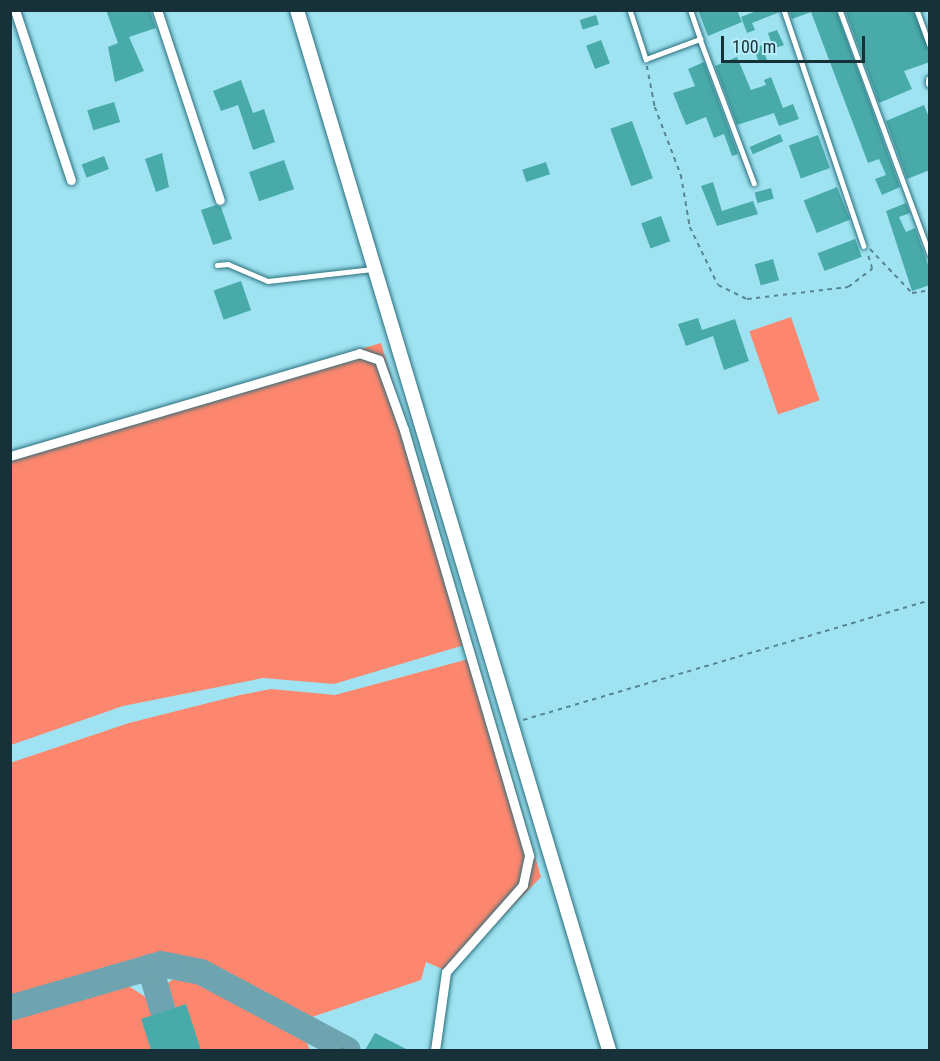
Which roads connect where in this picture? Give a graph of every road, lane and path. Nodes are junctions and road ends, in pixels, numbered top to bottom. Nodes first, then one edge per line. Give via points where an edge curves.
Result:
1 (15, 10) edge
2 (157, 10) edge
3 (297, 10) edge
4 (630, 10) edge
5 (690, 10) edge
6 (784, 10) edge
7 (840, 10) edge
8 (917, 10) edge
9 (700, 39) junction
10 (930, 45) edge
11 (646, 59) junction
12 (71, 180) dead end
13 (754, 183) dead end
14 (220, 200) dead end
15 (864, 246) junction
16 (930, 255) edge
17 (217, 265) dead end
18 (377, 269) junction
19 (930, 291) edge
20 (10, 456) edge
21 (930, 600) edge
22 (513, 722) junction
23 (343, 1048) dead end
24 (340, 1050) edge
25 (435, 1050) edge
26 (609, 1050) edge

1 - 12 street
2 - 14 street
3 - 18 street
4 - 11 lane
5 - 9 lane
6 - 15 lane
7 - 16 lane
8 - 10 lane
9 - 11 lane
9 - 13 lane
11 - 15 path via 655,106 681,175 690,227 718,285 747,299 848,287 872,269
15 - 19 path via 879,255 897,282 912,293
17 - 18 lane via 228,264 268,281
18 - 22 street
20 - 25 street via 359,353 379,360 408,441 529,856 523,885 446,972
21 - 22 path
22 - 26 street
23 - 24 path

